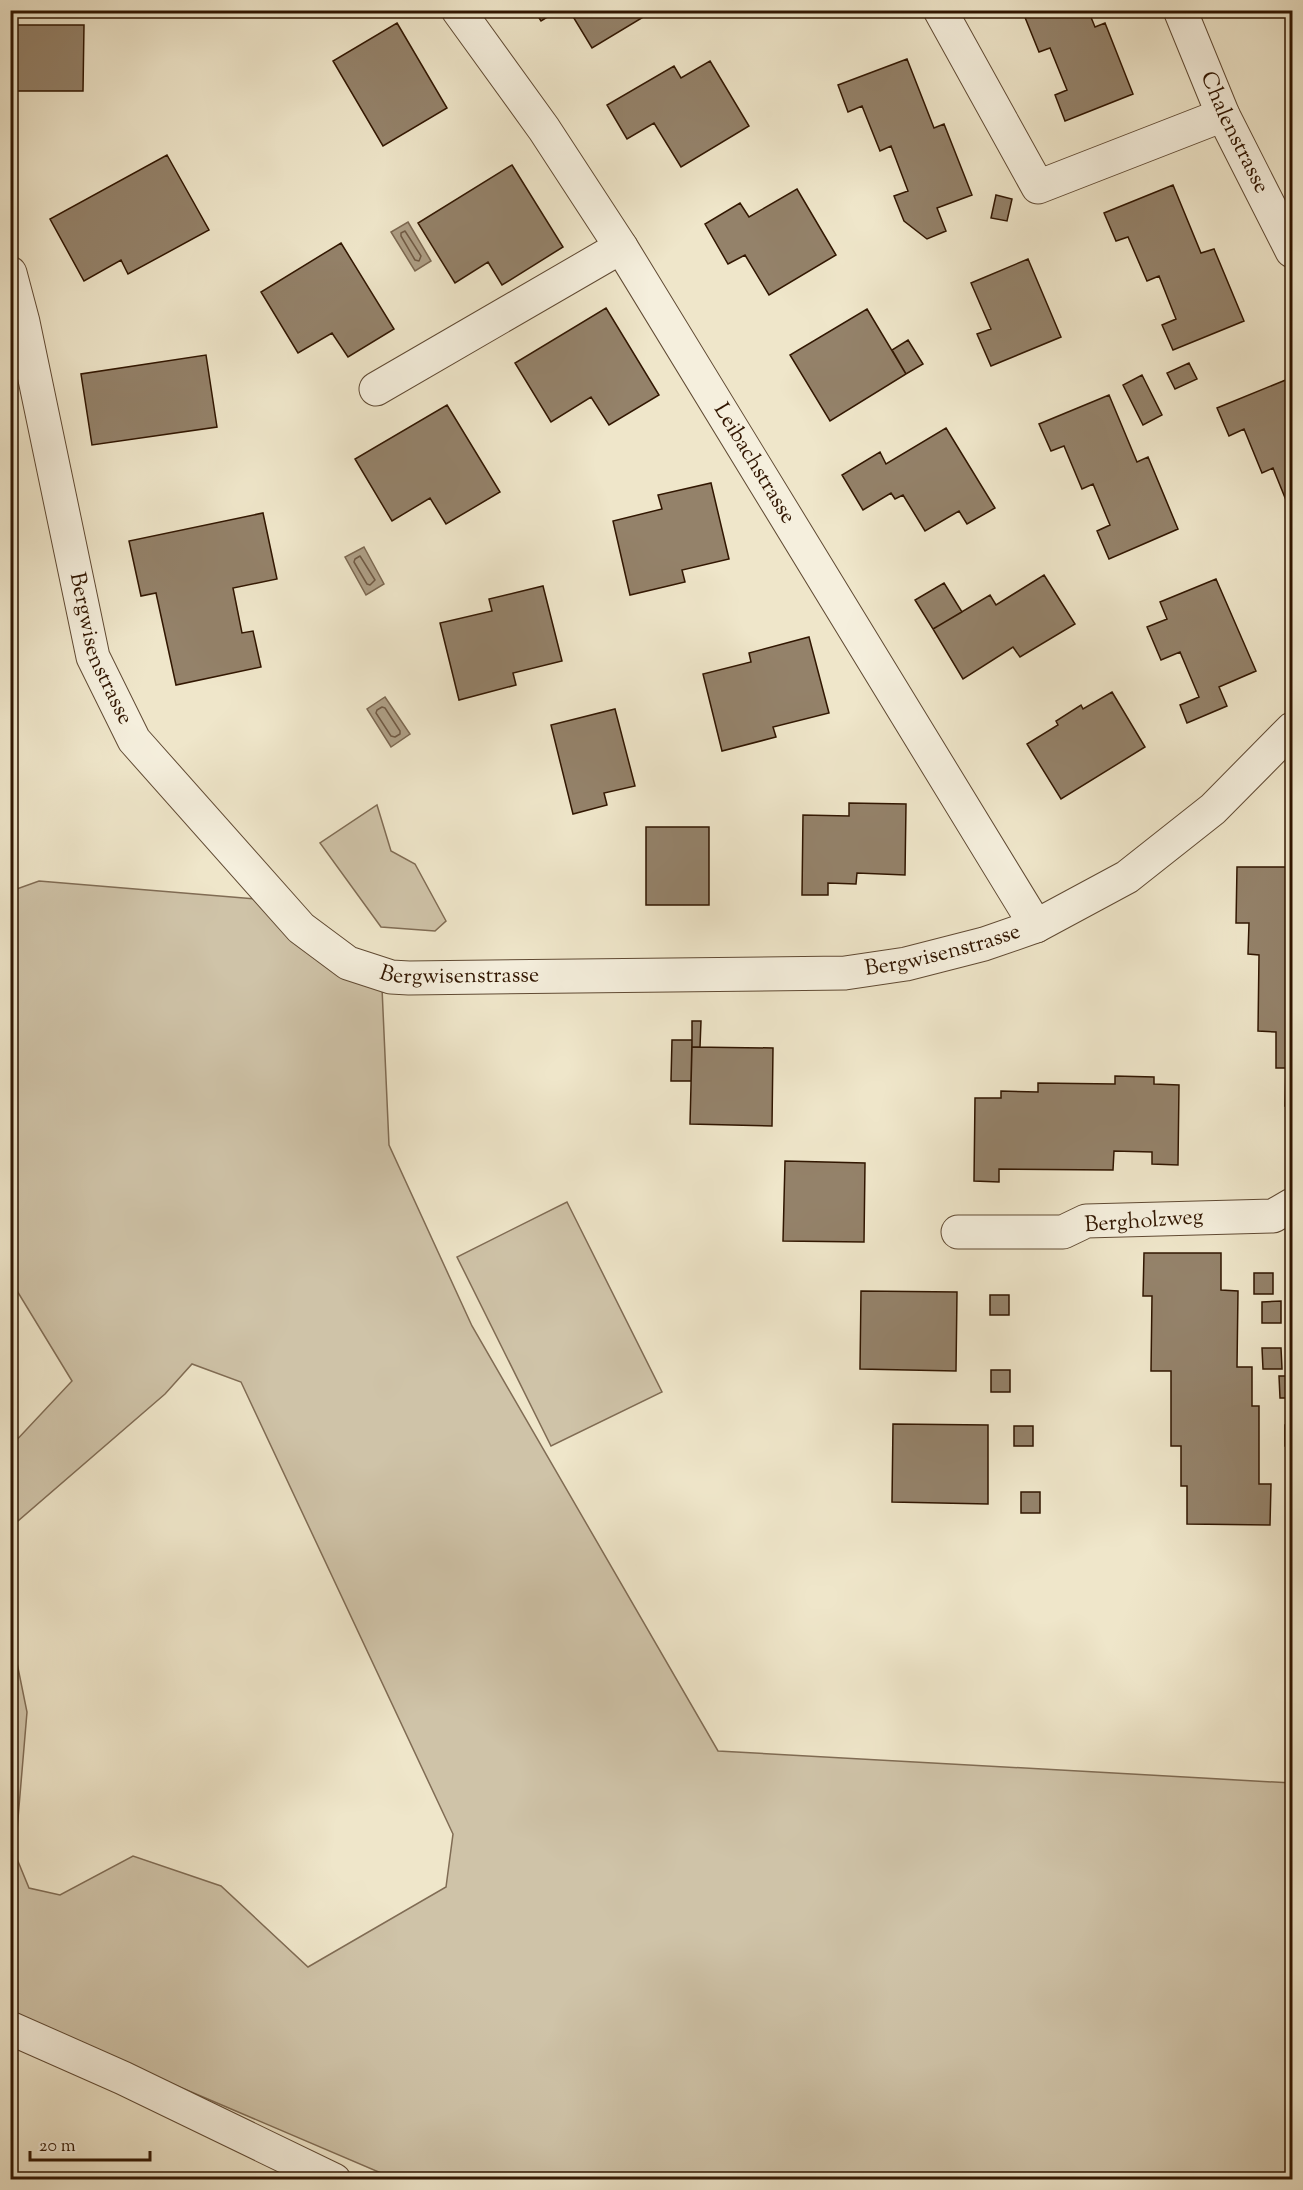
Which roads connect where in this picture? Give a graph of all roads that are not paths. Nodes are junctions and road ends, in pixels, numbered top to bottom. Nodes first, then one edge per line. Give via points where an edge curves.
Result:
1 (458, 10) edge
2 (940, 10) edge
3 (1180, 10) edge
4 (1223, 115) junction
5 (621, 247) junction
6 (1293, 251) edge
7 (10, 273) edge
8 (376, 389) dead end
9 (1293, 729) edge
10 (1036, 926) junction
11 (1293, 1205) edge
12 (958, 1232) dead end
13 (10, 2028) edge
14 (334, 2180) edge

1 - 5 street, Leibachstrasse via 544,129
2 - 4 street via 1038,187
3 - 4 street, Chalenstrasse
4 - 6 street, Chalenstrasse
5 - 8 street
5 - 10 street, Leibachstrasse
7 - 10 street, Bergwisenstrasse via 93,657 134,740 301,928 348,963 391,977 409,978 845,973 906,964
9 - 10 street, Bergwisenstrasse via 1213,809 1127,878
11 - 12 street, Bergholzweg via 1273,1216 1086,1221 1063,1232
13 - 14 street

